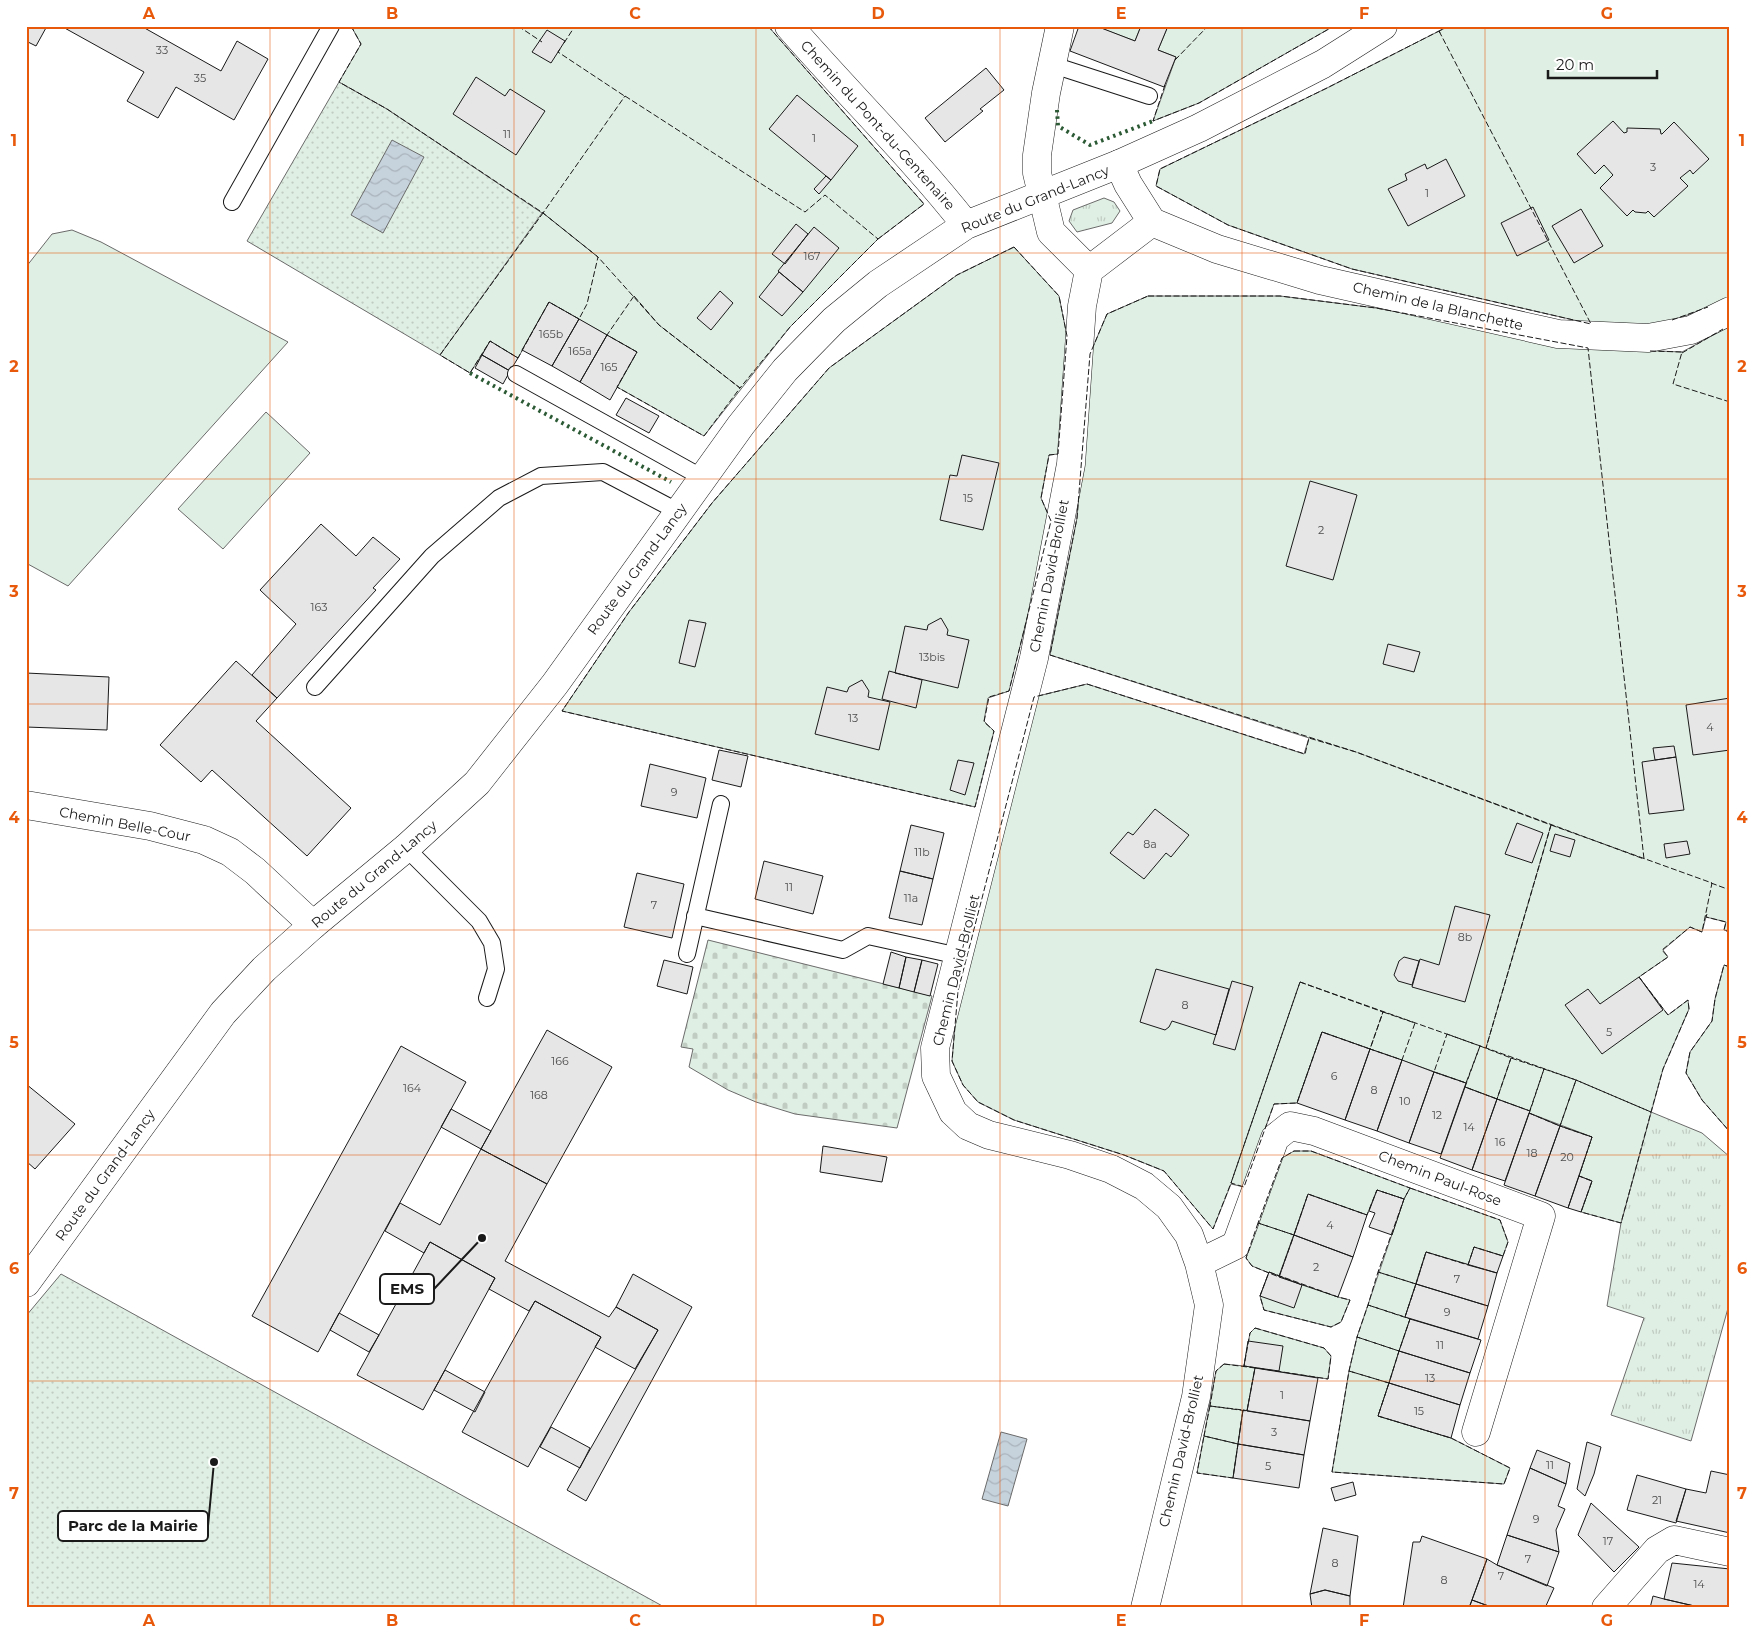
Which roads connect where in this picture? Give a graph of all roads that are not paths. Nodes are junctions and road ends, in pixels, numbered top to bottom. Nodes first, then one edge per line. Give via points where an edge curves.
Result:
1 (330, 26) edge
2 (789, 26) edge
3 (1060, 26) edge
4 (1383, 26) edge
5 (1053, 65) junction
6 (1149, 96) dead end
7 (1119, 164) junction
8 (1043, 195) junction
9 (232, 202) dead end
10 (1152, 222) junction
11 (966, 225) junction
12 (1089, 270) junction
13 (1730, 311) edge
14 (516, 374) dead end
15 (702, 478) junction
16 (679, 512) junction
17 (315, 687) dead end
18 (721, 804) dead end
19 (26, 805) edge
20 (406, 848) junction
21 (695, 916) junction
22 (313, 925) junction
23 (687, 954) dead end
24 (959, 956) junction
25 (487, 998) dead end
26 (1199, 1263) junction
27 (26, 1283) edge
28 (1476, 1432) dead end
29 (1730, 1552) edge
30 (1144, 1608) edge
31 (1606, 1608) edge

1 - 9 lane
2 - 11 street, Chemin du Pont-du-Centenaire via 929,178
3 - 5 street
4 - 7 street, Route du Grand-Lancy via 1323,64 1199,128
5 - 6 lane
5 - 8 street via 1037,155 1037,173
7 - 8 street, Route du Grand-Lancy
7 - 10 street
8 - 11 street, Route du Grand-Lancy
8 - 12 street via 1052,232
10 - 12 street
10 - 13 street, Chemin de la Blanchette via 1217,249 1320,280 1558,334 1648,338 1691,330
11 - 15 street, Route du Grand-Lancy via 878,284 834,320 785,370
12 - 24 street, Chemin David-Brolliet via 1082,306 1071,464 1034,658
14 - 15 lane
15 - 16 street, Route du Grand-Lancy
16 - 17 lane via 603,472 541,476 499,498 432,556
16 - 20 street, Route du Grand-Lancy via 507,747 477,783
18 - 21 lane
19 - 22 street, Chemin Belle-Cour via 150,826 204,840 230,852 256,871
20 - 22 street, Route du Grand-Lancy
20 - 25 lane via 479,921 492,943 496,969
21 - 23 lane
21 - 24 lane via 843,950 868,936
22 - 27 street, Route du Grand-Lancy via 264,969 223,1014
24 - 26 street, Chemin David-Brolliet via 935,1048 936,1076 953,1112 968,1126 989,1135 1070,1154 1144,1186 1169,1207 1189,1235
26 - 28 street, Chemin Paul-Rose via 1236,1244 1275,1138 1290,1126 1314,1131 1540,1216
26 - 30 street, Chemin David-Brolliet via 1209,1305 1196,1397
29 - 31 street via 1674,1540 1657,1550

